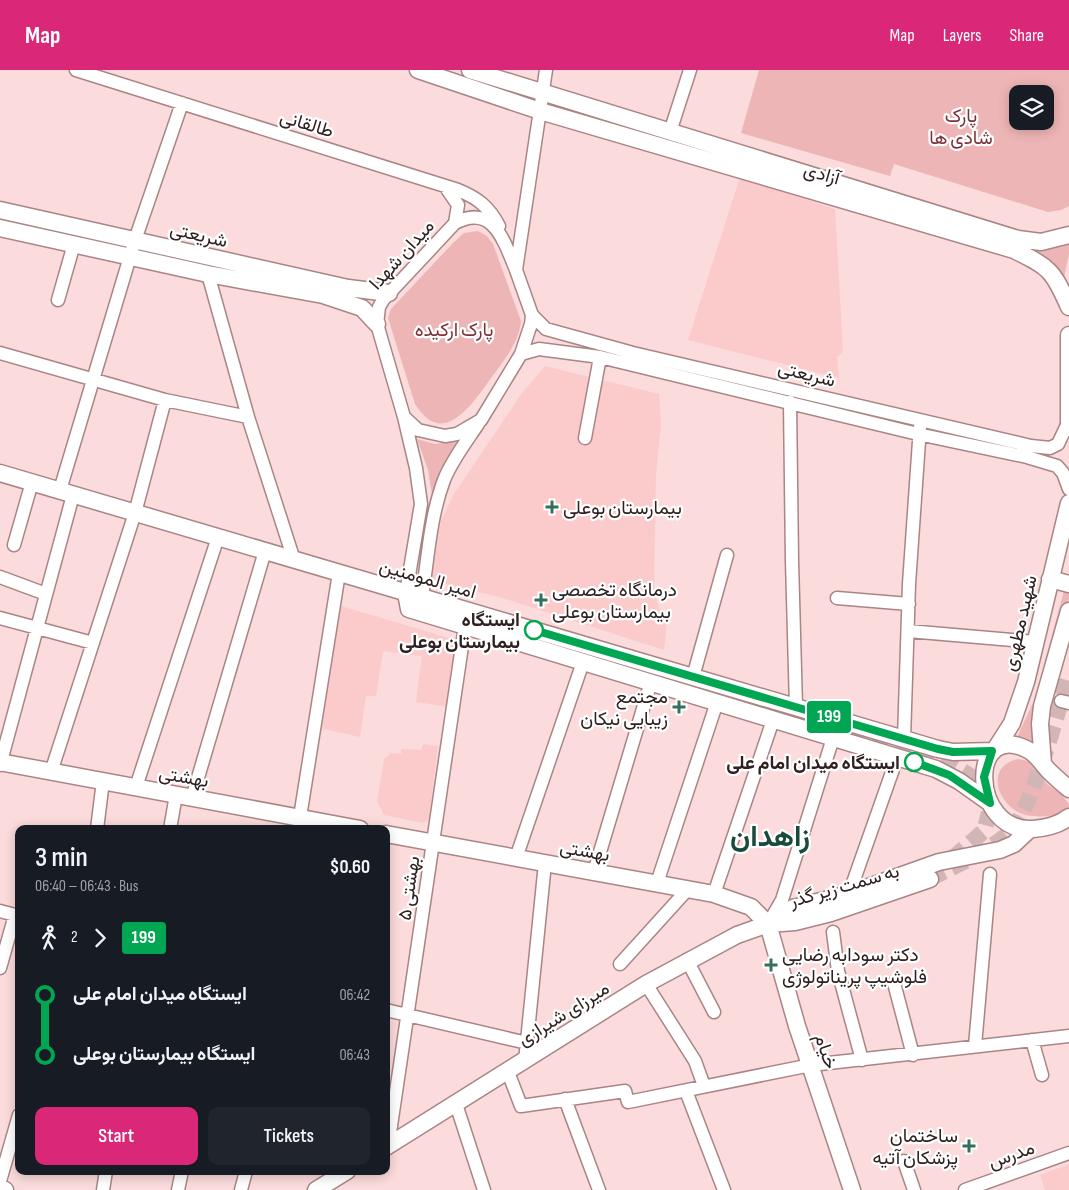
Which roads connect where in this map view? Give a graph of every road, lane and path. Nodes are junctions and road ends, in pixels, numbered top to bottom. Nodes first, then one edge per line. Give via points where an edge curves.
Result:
1 (76, 70) edge
2 (418, 70) edge
3 (470, 70) edge
4 (546, 70) edge
5 (690, 70) edge
6 (542, 92) junction
7 (182, 104) junction
8 (540, 111) junction
9 (670, 132) junction
10 (445, 186) junction
11 (0, 210) edge
12 (455, 223) junction
13 (0, 228) edge
14 (1069, 235) edge
15 (135, 240) junction
16 (504, 241) junction
17 (74, 244) junction
18 (130, 257) junction
19 (516, 270) junction
20 (208, 274) junction
21 (389, 293) junction
22 (347, 295) junction
23 (58, 300) dead end
24 (1069, 307) edge
25 (532, 315) junction
26 (377, 324) junction
27 (1069, 335) edge
28 (0, 353) edge
29 (521, 354) junction
30 (600, 357) junction
31 (93, 379) junction
32 (165, 400) junction
33 (790, 402) junction
34 (248, 417) junction
35 (404, 417) junction
36 (481, 420) junction
37 (920, 428) junction
38 (1068, 429) edge
39 (585, 438) dead end
40 (0, 473) edge
41 (32, 482) junction
42 (1069, 488) edge
43 (66, 492) junction
44 (1069, 503) edge
45 (135, 512) junction
46 (218, 537) junction
47 (14, 545) dead end
48 (265, 551) junction
49 (727, 555) dead end
50 (294, 560) junction
51 (339, 573) junction
52 (0, 577) edge
53 (1050, 579) junction
54 (1069, 584) edge
55 (46, 594) junction
56 (414, 595) junction
57 (837, 598) dead end
58 (909, 604) junction
59 (1069, 611) edge
60 (0, 618) edge
61 (465, 626) junction
62 (37, 628) junction
63 (908, 632) junction
64 (1036, 642) junction
65 (93, 643) junction
66 (582, 662) junction
67 (701, 679) junction
68 (651, 682) junction
69 (717, 702) junction
70 (796, 707) junction
71 (773, 720) junction
72 (850, 731) tunnel mouth
73 (833, 738) junction
74 (904, 739) junction
75 (994, 749) junction
76 (897, 758) junction
77 (0, 763) edge
78 (1043, 764) junction
79 (51, 772) junction
80 (103, 781) junction
81 (136, 787) junction
82 (1069, 789) edge
83 (184, 796) junction
84 (990, 803) junction
85 (1069, 816) edge
86 (307, 822) edge
87 (98, 825) edge
88 (172, 825) edge
89 (330, 825) edge
90 (1050, 826) junction
91 (1069, 826) edge
92 (1030, 829) junction
93 (390, 835) edge
94 (433, 842) junction
95 (516, 858) junction
96 (545, 863) junction
97 (594, 872) junction
98 (990, 874) dead end
99 (930, 879) tunnel mouth
100 (657, 884) junction
101 (688, 889) junction
102 (714, 894) junction
103 (849, 894) junction
104 (0, 911) edge
105 (15, 915) edge
106 (15, 921) edge
107 (768, 924) junction
108 (833, 932) dead end
109 (687, 960) junction
110 (620, 964) dead end
111 (0, 968) edge
112 (894, 983) dead end
113 (646, 984) junction
114 (390, 1011) edge
115 (714, 1012) dead end
116 (409, 1015) junction
117 (1069, 1036) edge
118 (1032, 1040) junction
119 (527, 1043) junction
120 (975, 1046) junction
121 (913, 1055) junction
122 (862, 1060) junction
123 (525, 1061) junction
124 (811, 1065) junction
125 (508, 1072) junction
126 (1042, 1075) dead end
127 (704, 1086) junction
128 (686, 1091) junction
129 (566, 1100) junction
130 (456, 1104) junction
131 (390, 1128) edge
132 (15, 1129) edge
133 (390, 1144) edge
134 (1069, 1153) edge
135 (904, 1161) dead end
136 (105, 1175) edge
137 (181, 1175) edge
138 (245, 1175) edge
139 (340, 1175) edge
140 (0, 1181) edge
141 (0, 1188) edge
142 (973, 1189) edge
143 (5, 1190) edge
144 (103, 1190) edge
145 (178, 1190) edge
146 (241, 1190) edge
147 (316, 1190) edge
148 (484, 1190) edge
149 (599, 1190) edge
150 (724, 1190) edge
151 (852, 1190) edge
152 (914, 1190) edge

1 - 7 street, طالقانی
2 - 8 main road, آزادی
3 - 6 main road, آزادی
4 - 6 street
5 - 9 street
6 - 8 street
6 - 9 main road, آزادی
7 - 10 street, طالقانی
7 - 15 street
8 - 19 street
8 - 24 main road, آزادی via 1014,250 1045,265 1059,284
9 - 14 main road, آزادی via 1018,240 1041,242
10 - 12 street via 458,205
10 - 16 street, طالقانی via 478,198 487,206
11 - 15 main road, شریعتی
12 - 16 street, میدان شهدا via 473,216 483,218
12 - 21 street, میدان شهدا
13 - 17 main road, شریعتی
15 - 18 street
15 - 22 main road, شریعتی
16 - 19 street, میدان شهدا
17 - 18 main road, شریعتی
17 - 23 street
18 - 20 main road, شریعتی
18 - 31 street
19 - 25 street, میدان شهدا
20 - 22 main road, شریعتی
20 - 34 street
21 - 22 main road, شریعتی
21 - 26 street, میدان شهدا via 379,307
22 - 26 main road, شریعتی via 370,313
25 - 29 street via 530,333
25 - 37 street, شریعتی via 546,329 559,333
26 - 35 street
27 - 38 main road
28 - 31 street
29 - 30 street via 539,349
29 - 36 street
30 - 33 street
30 - 39 street
31 - 32 street
31 - 43 street
32 - 34 street
32 - 45 street
33 - 37 street
33 - 70 street
34 - 50 street
35 - 36 street via 418,430 445,436 457,434
35 - 56 street via 421,504
36 - 56 street via 444,480
37 - 38 street, شریعتی via 1042,448 1058,444
37 - 42 street via 1057,466
37 - 58 street
40 - 41 main road, امیر المومنین
41 - 43 main road, امیر المومنین
41 - 47 street
43 - 45 main road, امیر المومنین
43 - 55 street
44 - 53 main road, شهید مطهری
45 - 46 main road, امیر المومنین
45 - 65 street
46 - 48 main road, امیر المومنین
46 - 81 street
48 - 50 main road, امیر المومنین
48 - 83 street via 227,678
49 - 67 street
50 - 51 main road, امیر المومنین
51 - 56 main road, امیر المومنین
51 - 86 street via 320,697
52 - 55 street
53 - 54 main road
53 - 64 main road, شهید مطهری
55 - 62 street
56 - 61 main road via 409,608
56 - 67 main road, امیر المومنین
57 - 58 street
58 - 63 street
59 - 78 main road via 1042,706
60 - 62 street
61 - 66 main road
61 - 94 street, بهشتی ۵
62 - 65 street
62 - 77 street
63 - 64 street
63 - 74 street
64 - 75 main road, شهید مطهری via 1012,723
65 - 79 street
66 - 68 main road
66 - 95 street
67 - 70 main road, امیر المومنین
67 - 72 main road via 729,693
68 - 69 main road
68 - 97 street
69 - 71 main road
69 - 100 street
70 - 74 main road, امیر المومنین
71 - 73 main road
71 - 102 street
73 - 76 main road
73 - 107 street via 782,900
74 - 75 main road, امیر المومنین via 953,752
75 - 78 main road, امیر المومنین via 1002,745 1018,746 1032,752
75 - 84 main road, شهید مطهری via 984,777
76 - 84 main road via 949,775
76 - 103 street
77 - 79 main road, بهشتی
78 - 82 main road, امیر المومنین
79 - 80 main road, بهشتی
80 - 81 main road, بهشتی
80 - 87 street
81 - 83 main road, بهشتی
83 - 86 main road, بهشتی
83 - 88 street
84 - 92 main road via 1012,826
85 - 90 main road
86 - 89 main road, بهشتی
90 - 91 main road
90 - 92 main road
92 - 103 main road via 1014,844 990,853 939,862
93 - 94 main road, بهشتی
94 - 95 main road, بهشتی
94 - 116 street, بهشتی ۵
95 - 96 main road, بهشتی
96 - 97 main road, بهشتی
96 - 119 street
97 - 100 main road, بهشتی
98 - 120 street
99 - 107 main road, به سمت زیر گذر via 831,913 796,922
100 - 101 main road, بهشتی
101 - 102 main road, بهشتی
101 - 110 street
102 - 107 main road, بهشتی via 751,907
103 - 107 main road via 793,908
104 - 105 street
106 - 111 street
107 - 109 main road, میرزای شیرازی via 741,933
107 - 124 main road, خیام
108 - 122 street via 838,971
109 - 113 main road, میرزای شیرازی
109 - 115 street
112 - 121 street
113 - 123 main road, میرزای شیرازی
113 - 127 street via 695,1061
114 - 116 street
116 - 119 street
116 - 131 street, بهشتی ۵
117 - 118 street
118 - 120 street
118 - 126 street
119 - 123 street
120 - 121 street
121 - 122 street
122 - 124 street
123 - 125 main road, میرزای شیرازی
124 - 127 street
124 - 151 main road, خیام
125 - 129 street via 521,1106
125 - 130 main road, میرزای شیرازی
127 - 128 street
128 - 129 street via 628,1102 624,1091
128 - 150 street
129 - 149 street
130 - 133 main road, میرزای شیرازی
130 - 148 street
132 - 140 street
134 - 142 street, مدرس
135 - 152 street
136 - 144 street
137 - 145 street
138 - 146 street
139 - 147 main road
141 - 143 main road

